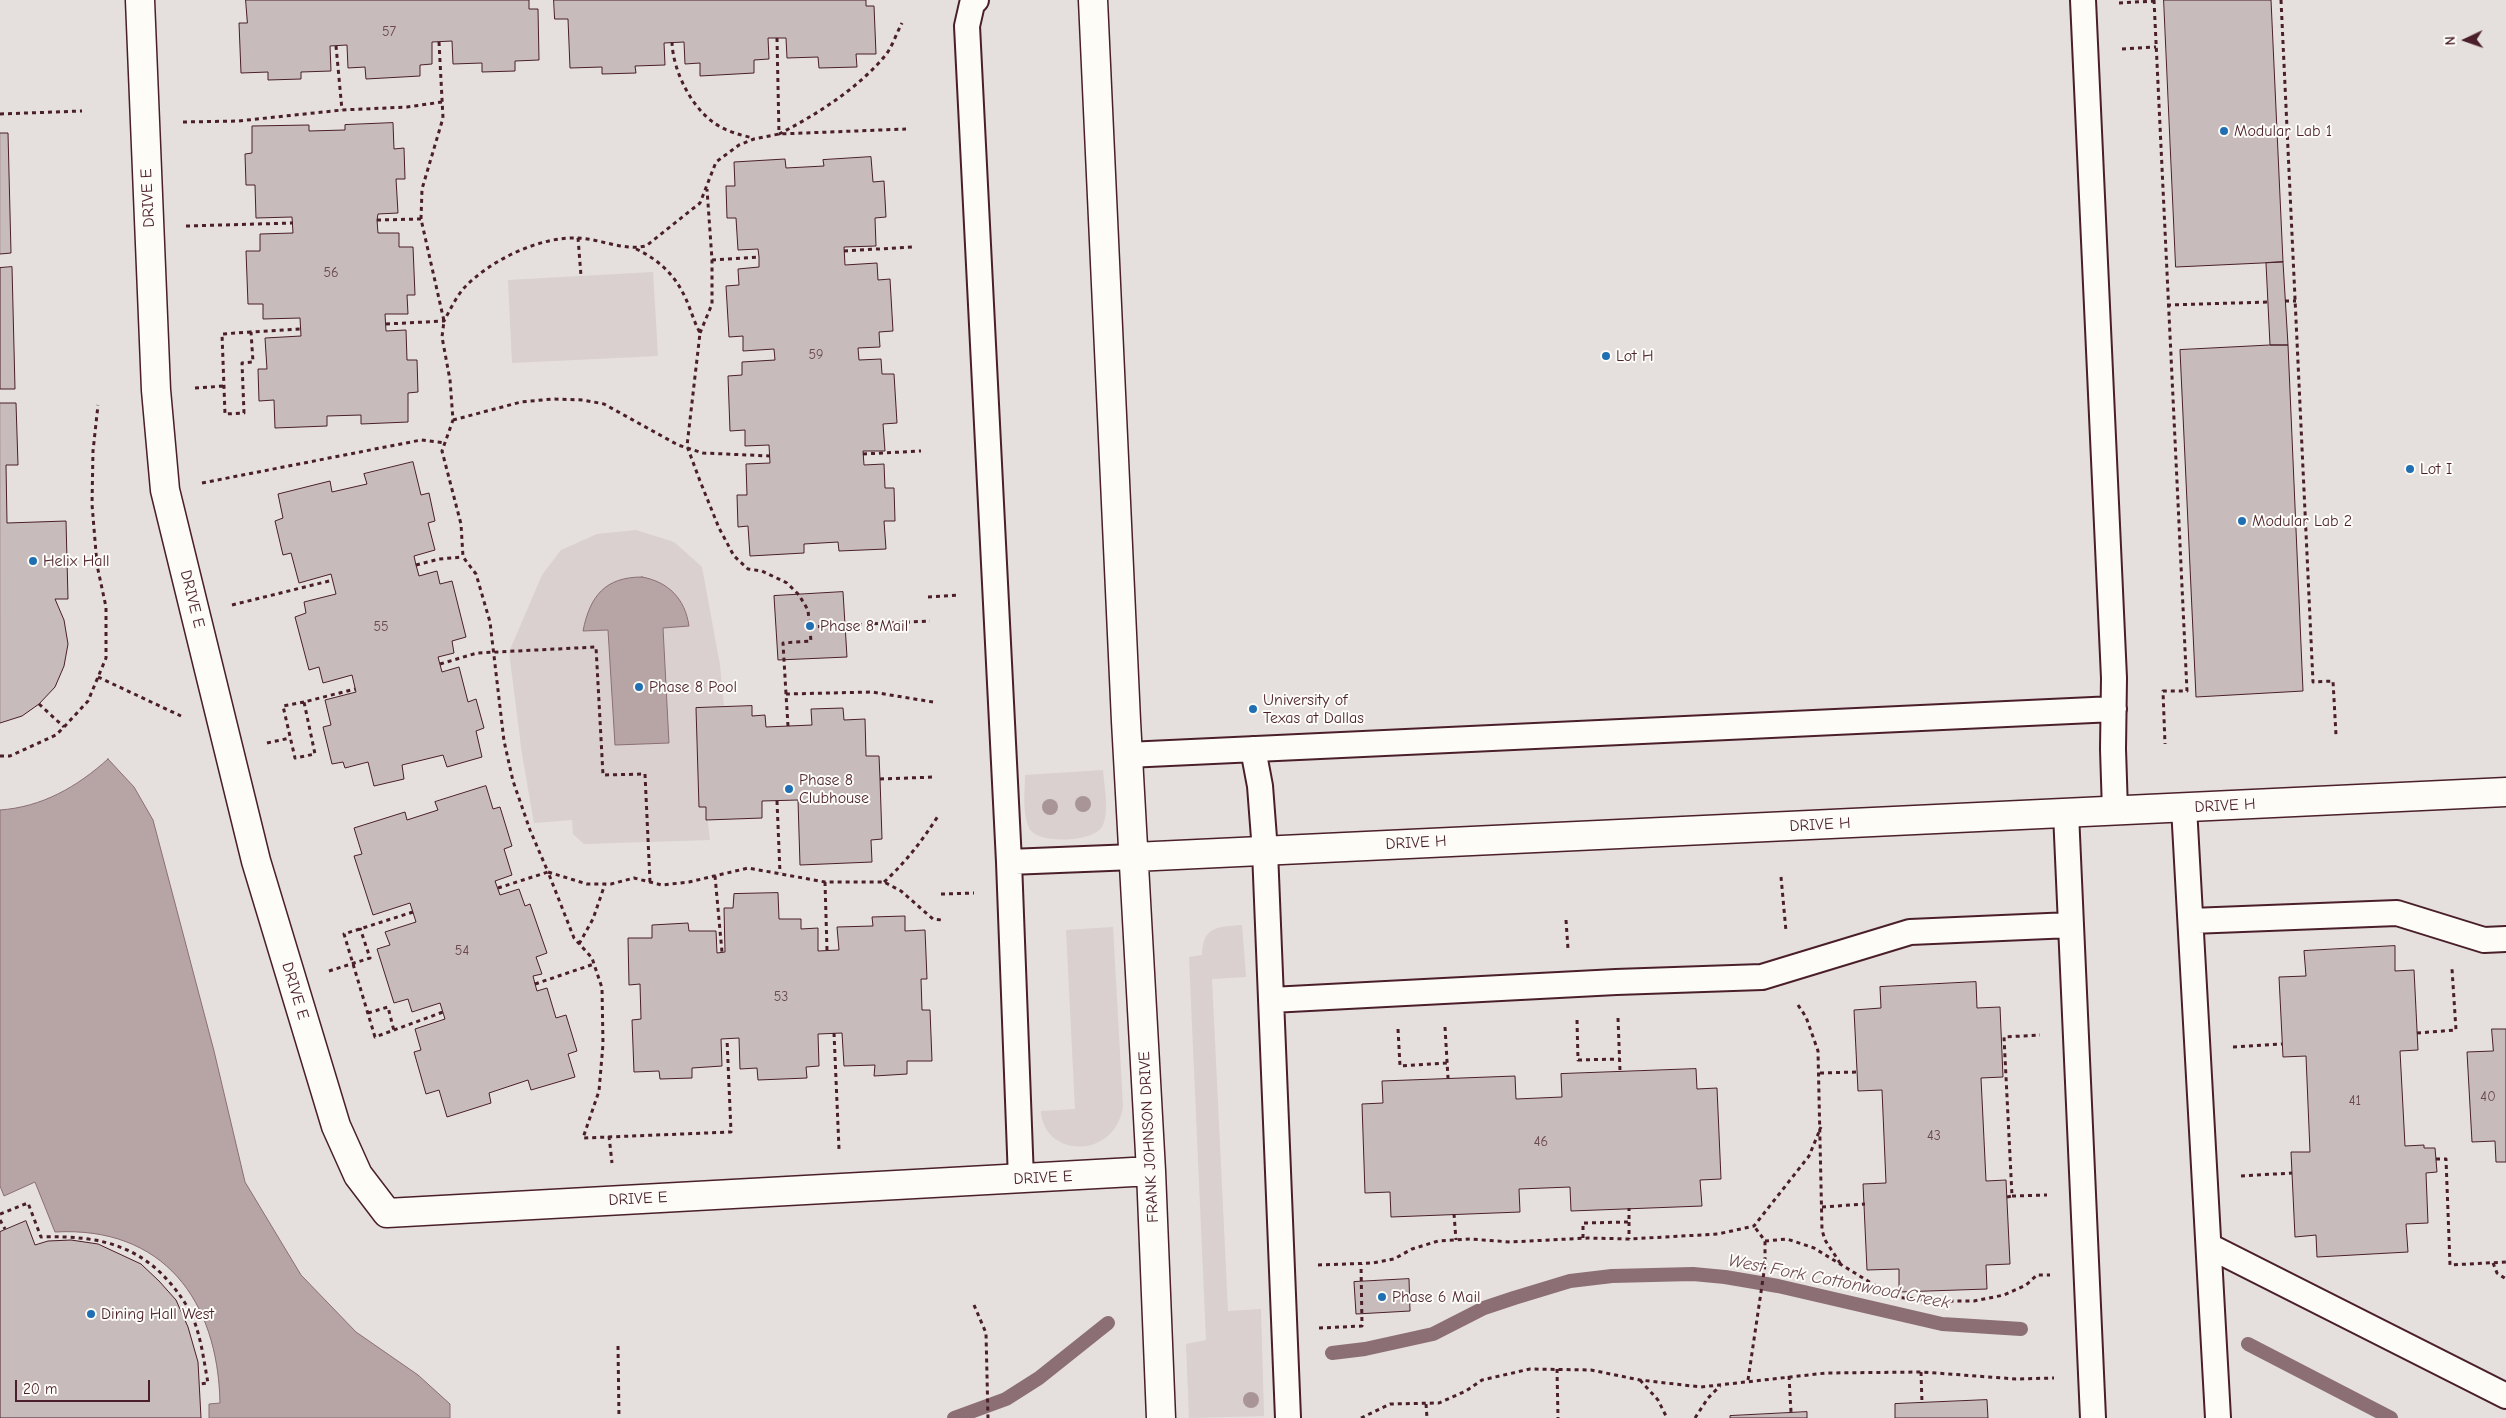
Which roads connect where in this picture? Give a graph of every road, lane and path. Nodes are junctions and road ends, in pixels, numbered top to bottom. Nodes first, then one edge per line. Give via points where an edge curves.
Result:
1 (140, 0) edge
2 (976, 0) edge
3 (1093, 0) edge
4 (2083, 0) edge
5 (2154, 0) edge
6 (2281, 0) edge
7 (902, 23) dead end
8 (776, 38) dead end
9 (440, 42) dead end
10 (672, 42) dead end
11 (336, 46) dead end
12 (442, 102) junction
13 (82, 110) dead end
14 (342, 110) junction
15 (0, 114) edge
16 (145, 124) junction
17 (906, 129) dead end
18 (779, 134) junction
19 (754, 139) junction
20 (707, 186) junction
21 (421, 219) junction
22 (378, 220) dead end
23 (293, 223) dead end
24 (212, 225) dead end
25 (578, 238) junction
26 (912, 247) dead end
27 (635, 249) junction
28 (844, 251) dead end
29 (760, 257) dead end
30 (712, 260) junction
31 (581, 276) dead end
32 (2285, 301) dead end
33 (2296, 301) junction
34 (2269, 302) dead end
35 (2167, 305) junction
36 (444, 321) junction
37 (386, 324) dead end
38 (300, 330) dead end
39 (251, 332) junction
40 (700, 333) junction
41 (98, 405) dead end
42 (452, 420) junction
43 (445, 444) junction
44 (688, 446) junction
45 (921, 451) dead end
46 (863, 454) dead end
47 (770, 456) dead end
48 (166, 490) junction
49 (463, 557) junction
50 (416, 565) dead end
51 (333, 580) dead end
52 (255, 599) dead end
53 (930, 621) dead end
54 (810, 627) junction
55 (494, 652) junction
56 (440, 664) dead end
57 (98, 677) junction
58 (355, 689) dead end
59 (786, 694) junction
60 (304, 702) junction
61 (933, 702) dead end
62 (39, 704) dead end
63 (2114, 709) junction
64 (188, 719) dead end
65 (788, 726) dead end
66 (64, 727) junction
67 (2336, 735) dead end
68 (2165, 744) dead end
69 (1252, 749) junction
70 (1127, 755) junction
71 (0, 756) edge
72 (936, 777) dead end
73 (880, 779) dead end
74 (2506, 792) edge
75 (777, 801) dead end
76 (2184, 808) junction
77 (2115, 811) junction
78 (2066, 813) junction
79 (938, 816) dead end
80 (1265, 851) junction
81 (1134, 857) junction
82 (1009, 862) junction
83 (548, 872) junction
84 (780, 873) junction
85 (714, 876) junction
86 (1780, 877) dead end
87 (650, 882) junction
88 (824, 882) junction
89 (884, 882) junction
90 (605, 884) junction
91 (498, 888) dead end
92 (413, 912) dead end
93 (942, 920) dead end
94 (1566, 920) dead end
95 (2191, 921) junction
96 (2071, 925) junction
97 (360, 928) junction
98 (1787, 936) dead end
99 (2506, 939) edge
100 (579, 944) junction
101 (827, 950) dead end
102 (722, 952) dead end
103 (1568, 954) dead end
104 (352, 963) junction
105 (594, 964) junction
106 (535, 984) dead end
107 (1794, 998) dead end
108 (1271, 1000) junction
109 (2454, 1002) dead end
110 (1576, 1010) dead end
111 (443, 1012) dead end
112 (368, 1014) junction
113 (394, 1031) junction
114 (834, 1033) dead end
115 (2417, 1033) dead end
116 (2022, 1036) dead end
117 (727, 1039) dead end
118 (1619, 1043) dead end
119 (2282, 1044) dead end
120 (1446, 1049) dead end
121 (2198, 1049) junction
122 (1399, 1053) dead end
123 (1620, 1059) junction
124 (1447, 1063) junction
125 (1620, 1071) dead end
126 (1857, 1072) dead end
127 (1820, 1073) junction
128 (1448, 1078) dead end
129 (837, 1114) dead end
130 (1821, 1127) junction
131 (610, 1136) junction
132 (2436, 1159) dead end
133 (1151, 1171) junction
134 (612, 1172) dead end
135 (2292, 1173) dead end
136 (1021, 1179) junction
137 (2205, 1179) junction
138 (2032, 1195) dead end
139 (2012, 1196) junction
140 (2007, 1197) dead end
141 (1864, 1204) dead end
142 (1822, 1207) junction
143 (1629, 1208) dead end
144 (0, 1214) edge
145 (1454, 1214) dead end
146 (0, 1220) edge
147 (1629, 1222) junction
148 (1754, 1226) junction
149 (5, 1229) dead end
150 (1583, 1238) junction
151 (1629, 1239) junction
152 (1456, 1240) junction
153 (1765, 1241) junction
154 (2209, 1246) junction
155 (2506, 1262) edge
156 (2493, 1263) junction
157 (1361, 1264) junction
158 (1281, 1266) junction
159 (1842, 1267) junction
160 (2086, 1274) junction
161 (2506, 1279) edge
162 (974, 1305) dead end
163 (1314, 1328) dead end
164 (618, 1346) dead end
165 (1557, 1369) junction
166 (1921, 1372) junction
167 (1789, 1376) junction
168 (2091, 1376) junction
169 (1640, 1380) junction
170 (1748, 1380) junction
171 (200, 1384) dead end
172 (1720, 1386) junction
173 (2506, 1396) edge
174 (1922, 1403) dead end
175 (1426, 1404) junction
176 (1791, 1412) dead end
177 (619, 1418) edge
178 (988, 1418) edge
179 (1161, 1418) edge
180 (1288, 1418) edge
181 (1361, 1418) edge
182 (1426, 1418) edge
183 (1558, 1418) edge
184 (1667, 1418) edge
185 (1695, 1418) edge
186 (2092, 1418) edge
187 (2218, 1418) edge

1 - 16 street, DRIVE E
2 - 82 lane via 967,26
3 - 70 street, FRANK JOHNSON DRIVE
4 - 63 lane
5 - 35 path
6 - 33 path
7 - 18 path via 885,56 856,84
8 - 18 path
9 - 12 path
10 - 19 path via 672,55 679,77 709,118 726,130
11 - 14 path
12 - 14 path
12 - 21 path via 443,118 422,189
13 - 15 path
14 - 16 path via 238,121
16 - 48 street, DRIVE E via 156,390
17 - 18 path
18 - 19 path
19 - 20 path via 739,145 716,162
20 - 27 path via 700,204 658,239
20 - 30 path
21 - 22 path
21 - 36 path
23 - 24 path
25 - 27 path
25 - 31 path
25 - 36 path via 547,240 514,253 483,272 464,288
26 - 28 path
27 - 40 path via 653,257 667,271 683,293
29 - 30 path
30 - 40 path via 712,304
32 - 33 path
33 - 67 path via 2313,682 2333,681
34 - 35 path
35 - 68 path via 2187,691 2163,692
36 - 37 path
36 - 42 path via 442,337 450,380
38 - 39 path
39 - 39 path via 222,334 225,414 244,414 242,363 253,362
40 - 44 path
41 - 57 path via 92,504 97,565 106,616 106,658
42 - 43 path
42 - 44 path via 522,402 583,400 604,404 678,444
43 - 48 path via 421,440
43 - 49 path via 442,451 461,524
44 - 47 path via 703,453
44 - 54 path via 719,528 734,556 748,569 762,571 787,583 808,610
45 - 46 path
48 - 136 street, DRIVE E via 256,861 336,1126 358,1175 387,1213
49 - 50 path
49 - 55 path via 476,574 490,622
51 - 52 path
53 - 54 path
54 - 59 path via 811,641 784,644
55 - 56 path
55 - 83 path via 504,741 513,781
55 - 87 path via 596,647 602,774 645,774
57 - 64 path
57 - 66 path via 88,701
58 - 60 path
59 - 61 path via 872,692
59 - 65 path
60 - 60 path via 283,706 295,758 315,754
62 - 66 path
63 - 69 lane
63 - 77 lane
66 - 71 path via 56,735 10,756
69 - 70 lane
69 - 80 lane via 1260,786
70 - 81 street, FRANK JOHNSON DRIVE
72 - 73 path
74 - 76 street, DRIVE H
75 - 84 path
76 - 77 street, DRIVE H
76 - 95 lane
77 - 78 street, DRIVE H
78 - 80 street, DRIVE H
78 - 96 lane
79 - 89 path via 922,842
80 - 81 street, DRIVE H
80 - 108 lane
81 - 82 lane
81 - 133 street, FRANK JOHNSON DRIVE
82 - 136 lane
83 - 90 path via 586,884
83 - 91 path
83 - 100 path
84 - 85 path via 748,868
84 - 88 path
85 - 87 path via 662,885
85 - 102 path
86 - 98 path
87 - 90 path via 634,878
88 - 89 path
88 - 101 path
89 - 93 path via 901,891 933,919
90 - 100 path via 593,919
92 - 97 path
94 - 103 path
95 - 99 lane via 2397,914 2484,940
95 - 121 lane
96 - 108 lane via 1910,932 1762,977
96 - 160 lane
97 - 104 path via 344,934
97 - 104 path via 370,958
100 - 105 path
104 - 112 path
105 - 106 path
105 - 131 path via 602,988 603,1044 599,1091 582,1138
107 - 127 path via 1806,1017 1818,1051
108 - 158 lane
109 - 115 path via 2456,1030
110 - 123 path via 1578,1060
111 - 113 path
112 - 113 path via 375,1036
112 - 113 path via 388,1007
114 - 129 path
116 - 139 path via 2004,1037
117 - 131 path via 731,1132
118 - 123 path
119 - 121 path
120 - 124 path
121 - 137 lane
122 - 124 path via 1400,1066
123 - 125 path
124 - 128 path
126 - 127 path
127 - 130 path
130 - 142 path
130 - 148 path via 1809,1156
131 - 134 path
132 - 156 path via 2446,1159 2450,1265
133 - 136 street, DRIVE E
133 - 179 street, FRANK JOHNSON DRIVE
135 - 137 path
137 - 154 lane
138 - 139 path
139 - 140 path
141 - 142 path
142 - 159 path via 1825,1240
143 - 147 path
144 - 171 path via 28,1203 41,1237 100,1240 137,1254 166,1279 186,1304 200,1340 208,1383
145 - 152 path
146 - 149 path
147 - 150 path via 1583,1223
147 - 151 path
148 - 151 path via 1718,1234
148 - 153 path
150 - 151 path
150 - 152 path via 1510,1242
152 - 157 path via 1438,1241 1394,1259
153 - 159 path via 1787,1239 1814,1248
153 - 170 path via 1765,1265
154 - 173 lane
154 - 187 lane
155 - 156 path
156 - 161 path via 2497,1274
157 - 158 path
157 - 163 path via 1362,1326
158 - 180 lane
159 - 160 path via 1894,1298 1939,1302 1974,1301 2004,1295 2026,1285 2037,1275
160 - 168 lane
162 - 178 path via 986,1333
164 - 177 path
165 - 169 path via 1591,1370
165 - 175 path via 1530,1369 1504,1374 1482,1380 1439,1403
165 - 183 path
166 - 167 path
166 - 168 path via 2016,1379
166 - 174 path
167 - 170 path
167 - 176 path
168 - 186 lane
169 - 172 path
169 - 184 path via 1658,1400
170 - 172 path
172 - 185 path
175 - 181 path via 1390,1404
175 - 182 path

